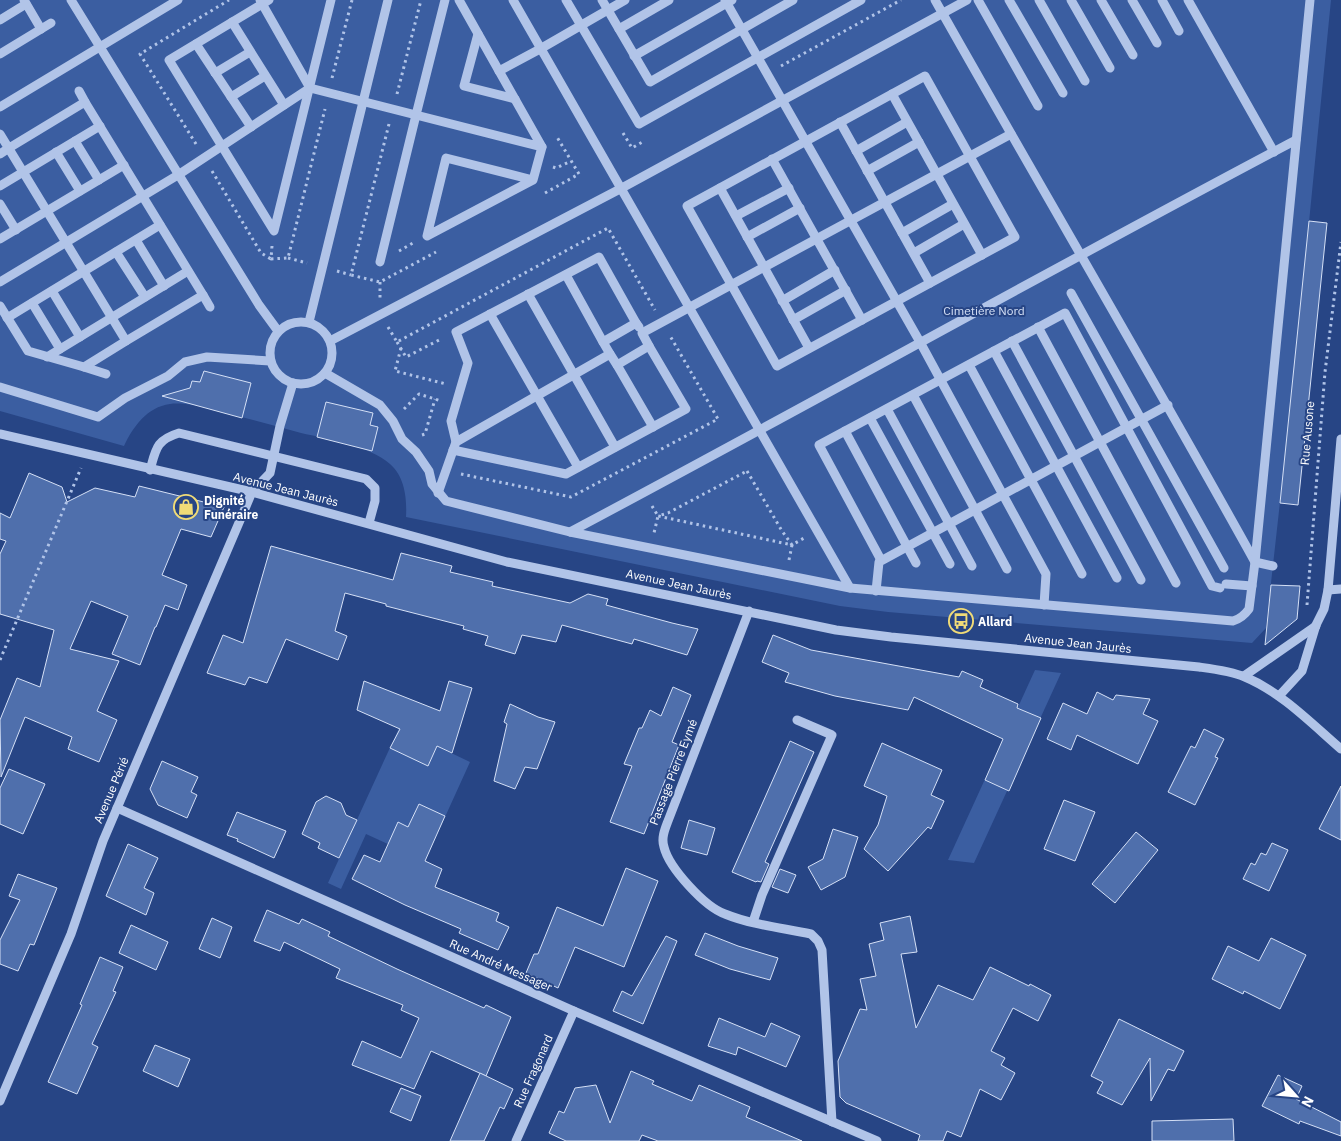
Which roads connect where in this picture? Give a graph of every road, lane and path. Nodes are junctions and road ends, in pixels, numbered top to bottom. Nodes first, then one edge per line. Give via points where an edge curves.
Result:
1 (70, 0) edge
2 (178, 0) edge
3 (332, 0) edge
4 (388, 0) edge
5 (445, 0) edge
6 (459, 0) edge
7 (512, 0) edge
8 (566, 0) edge
9 (602, 0) edge
10 (625, 0) edge
11 (669, 0) edge
12 (793, 0) edge
13 (861, 0) edge
14 (935, 0) edge
15 (967, 0) edge
16 (978, 0) edge
17 (1009, 0) edge
18 (1039, 0) edge
19 (1071, 0) edge
20 (1101, 0) edge
21 (1132, 0) edge
22 (1162, 0) edge
23 (1188, 0) edge
24 (1310, 0) edge
25 (263, 1) edge
26 (728, 1) edge
27 (25, 2) edge
28 (608, 10) junction
29 (943, 14) junction
30 (0, 20) edge
31 (232, 22) junction
32 (52, 23) dead end
33 (581, 26) junction
34 (41, 29) junction
35 (618, 29) junction
36 (742, 30) junction
37 (1179, 31) dead end
38 (478, 34) junction
39 (1156, 43) dead end
40 (196, 44) junction
41 (100, 48) junction
42 (540, 49) junction
43 (250, 52) junction
44 (0, 54) edge
45 (1133, 55) dead end
46 (634, 56) junction
47 (757, 58) junction
48 (1110, 68) dead end
49 (499, 71) junction
50 (215, 73) junction
51 (265, 76) junction
52 (1085, 81) dead end
53 (310, 88) junction
54 (79, 91) dead end
55 (1063, 93) dead end
56 (892, 94) junction
57 (231, 97) junction
58 (515, 99) junction
59 (782, 101) junction
60 (85, 102) junction
61 (364, 102) junction
62 (284, 105) junction
63 (1038, 106) dead end
64 (0, 107) edge
65 (416, 115) junction
66 (840, 122) junction
67 (907, 122) junction
68 (100, 126) junction
69 (251, 127) junction
70 (0, 134) edge
71 (1011, 134) junction
72 (1296, 140) junction
73 (75, 141) junction
74 (806, 141) junction
75 (918, 142) junction
76 (222, 146) junction
77 (542, 147) junction
78 (9, 148) junction
79 (856, 151) junction
80 (56, 152) junction
81 (1274, 152) junction
82 (0, 154) edge
83 (970, 156) junction
84 (772, 159) junction
85 (124, 165) junction
86 (867, 171) junction
87 (23, 172) junction
88 (936, 174) junction
89 (178, 175) junction
90 (99, 180) junction
91 (533, 180) junction
92 (0, 186) edge
93 (720, 188) junction
94 (789, 188) junction
95 (620, 189) junction
96 (80, 191) junction
97 (142, 196) junction
98 (884, 202) junction
99 (0, 204) edge
100 (953, 204) junction
101 (800, 208) junction
102 (47, 211) junction
103 (736, 216) junction
104 (851, 220) junction
105 (964, 224) junction
106 (160, 225) junction
107 (16, 230) junction
108 (902, 233) junction
109 (747, 237) junction
110 (817, 238) junction
111 (0, 239) edge
112 (136, 240) junction
113 (66, 242) junction
114 (1341, 242) edge
115 (116, 252) junction
116 (914, 253) junction
117 (982, 255) junction
118 (1079, 255) junction
119 (380, 262) dead end
120 (764, 267) junction
121 (835, 270) junction
122 (84, 271) junction
123 (188, 271) junction
124 (566, 275) junction
125 (0, 282) edge
126 (930, 283) junction
127 (731, 284) junction
128 (164, 286) junction
129 (846, 290) junction
130 (52, 291) junction
131 (528, 294) junction
132 (1071, 294) dead end
133 (203, 295) junction
134 (145, 297) junction
135 (782, 300) junction
136 (897, 301) junction
137 (32, 303) junction
138 (0, 306) edge
139 (210, 307) dead end
140 (688, 308) junction
141 (490, 314) junction
142 (7, 318) junction
143 (112, 318) junction
144 (793, 320) junction
145 (862, 320) junction
146 (309, 322) junction
147 (636, 323) junction
148 (1038, 327) junction
149 (278, 331) junction
150 (456, 332) junction
151 (642, 334) junction
152 (80, 337) junction
153 (126, 341) junction
154 (330, 341) junction
155 (1012, 341) junction
156 (397, 342) dead end
157 (603, 342) junction
158 (920, 342) junction
159 (649, 346) junction
160 (401, 348) junction
161 (809, 348) junction
162 (60, 349) junction
163 (994, 351) junction
164 (610, 354) junction
165 (47, 357) junction
166 (270, 361) junction
167 (617, 365) junction
168 (969, 365) junction
169 (84, 367) junction
170 (325, 373) junction
171 (106, 374) dead end
172 (573, 375) junction
173 (941, 380) junction
174 (293, 383) junction
175 (0, 387) edge
176 (461, 387) junction
177 (913, 394) junction
178 (537, 396) junction
179 (435, 399) junction
180 (456, 405) junction
181 (1168, 406) junction
182 (887, 409) junction
183 (870, 418) junction
184 (1142, 420) junction
185 (393, 421) junction
186 (653, 427) junction
187 (1127, 428) junction
188 (845, 431) junction
189 (759, 432) junction
190 (0, 434) edge
191 (402, 439) junction
192 (1341, 439) edge
193 (1100, 442) junction
194 (455, 446) junction
195 (615, 447) junction
196 (1074, 456) junction
197 (273, 457) junction
198 (82, 466) dead end
199 (1056, 466) junction
200 (578, 467) junction
201 (150, 470) junction
202 (1031, 480) junction
203 (252, 492) junction
204 (438, 493) junction
205 (644, 493) junction
206 (1004, 494) junction
207 (975, 510) junction
208 (658, 516) junction
209 (369, 523) junction
210 (949, 524) junction
211 (816, 531) junction
212 (570, 532) junction
213 (932, 533) junction
214 (792, 545) junction
215 (907, 546) junction
216 (650, 548) junction
217 (882, 560) junction
218 (916, 562) dead end
219 (1256, 562) junction
220 (950, 564) dead end
221 (972, 566) dead end
222 (1273, 566) dead end
223 (1224, 568) dead end
224 (1007, 569) dead end
225 (1082, 574) dead end
226 (786, 576) junction
227 (1117, 578) dead end
228 (1141, 580) dead end
229 (1176, 583) dead end
230 (1252, 586) junction
231 (850, 588) junction
232 (1341, 589) edge
233 (1328, 590) junction
234 (876, 591) junction
235 (1044, 605) junction
236 (749, 611) junction
237 (1316, 625) junction
238 (0, 660) edge
239 (1244, 676) junction
240 (1279, 696) junction
241 (797, 720) dead end
242 (1341, 749) edge
243 (117, 808) junction
244 (753, 922) junction
245 (574, 1011) junction
246 (0, 1101) edge
247 (832, 1122) junction
248 (516, 1141) edge
249 (877, 1141) edge

1 - 41 street
2 - 41 street
3 - 53 street
4 - 61 street
5 - 65 street
6 - 38 street
7 - 42 street
8 - 33 street
9 - 28 street
10 - 28 street
11 - 35 street
12 - 36 street
13 - 47 street
14 - 29 street
15 - 29 street
16 - 63 street
17 - 55 street
18 - 52 street
19 - 48 street
20 - 45 street
21 - 39 street
22 - 37 street
23 - 81 street
24 - 72 street
25 - 31 street
25 - 53 street
26 - 36 street
26 - 46 street
27 - 30 street
27 - 34 street
28 - 33 street
28 - 35 street
29 - 59 street
29 - 71 street
31 - 40 street
31 - 43 street
32 - 34 street
33 - 42 street
33 - 47 street via 639,124
34 - 44 street
35 - 46 street
36 - 46 street via 650,82
36 - 47 street
38 - 49 street
38 - 58 street via 464,86
40 - 50 street
40 - 76 street via 169,60
41 - 64 street
41 - 89 street
42 - 49 street
42 - 95 street
43 - 50 street
43 - 51 street
47 - 59 street
49 - 58 street
50 - 57 street
51 - 57 street
51 - 62 street
53 - 61 street
53 - 62 street
53 - 76 street via 274,231
54 - 60 street
56 - 66 street
56 - 67 street
56 - 83 street via 925,76
57 - 69 street
58 - 77 street
59 - 74 street
59 - 95 street
60 - 68 street
60 - 78 street
61 - 65 street
61 - 146 street
62 - 69 street
65 - 77 street
65 - 119 street
66 - 74 street
66 - 79 street
67 - 75 street
67 - 79 street
68 - 73 street
68 - 85 street
69 - 76 street
70 - 78 street
71 - 83 street
71 - 118 street
72 - 81 street
72 - 219 street
73 - 80 street
73 - 90 street
74 - 84 street
74 - 104 street
75 - 86 street
75 - 88 street
76 - 89 street
77 - 91 street
78 - 82 street
78 - 87 street
79 - 86 street
80 - 87 street
80 - 96 street
81 - 118 street
83 - 88 street
83 - 117 street via 1015,237
84 - 93 street
84 - 94 street
85 - 90 street
85 - 97 street
86 - 98 street
87 - 92 street
87 - 102 street
88 - 98 street
88 - 100 street
89 - 97 street
89 - 149 street
90 - 96 street
91 - 91 street via 446,158 427,236 435,232
93 - 103 street
93 - 127 street via 687,206
94 - 101 street
94 - 103 street
95 - 140 street
95 - 154 street
96 - 102 street
97 - 106 street
97 - 113 street
98 - 104 street
98 - 108 street
99 - 107 street
100 - 105 street
100 - 108 street
101 - 109 street
101 - 110 street
102 - 107 street
102 - 113 street
103 - 109 street
104 - 110 street
104 - 136 street
105 - 116 street
105 - 117 street
106 - 112 street
106 - 123 street
107 - 111 street
108 - 116 street
109 - 120 street
110 - 120 street
110 - 121 street
112 - 115 street
112 - 128 street
113 - 122 street
113 - 125 street
114 - 237 path, Rue Ausone via 1325,372 1306,608
115 - 122 street
115 - 134 street
116 - 126 street
117 - 126 street
118 - 158 street
118 - 181 street
120 - 127 street
120 - 135 street
121 - 129 street
121 - 135 street
122 - 130 street
122 - 143 street
123 - 128 street
123 - 133 street
124 - 131 street
124 - 147 street via 599,257
124 - 157 street
126 - 136 street
127 - 140 street
127 - 161 street via 777,366
128 - 134 street
129 - 144 street
129 - 145 street
130 - 137 street
130 - 152 street
131 - 141 street
131 - 172 street
132 - 184 street
133 - 139 street
133 - 153 street
134 - 143 street
135 - 144 street
136 - 145 street
136 - 158 street
137 - 142 street
137 - 162 street
138 - 142 street
140 - 151 street
140 - 189 street
141 - 150 street
141 - 178 street
142 - 165 street via 28,351
143 - 152 street
143 - 153 street
144 - 161 street
145 - 161 street
146 - 149 street via 292,322
146 - 154 street via 318,326
147 - 151 street
147 - 157 street
148 - 155 street
148 - 187 street via 1064,313
148 - 193 street
149 - 166 street via 272,340
150 - 160 path via 406,357
150 - 176 street via 468,363
151 - 159 street
152 - 162 street
153 - 169 street
154 - 170 street via 332,358
155 - 163 street
155 - 196 street
156 - 160 path
157 - 164 street
158 - 173 street
158 - 189 street
159 - 167 street
159 - 186 street via 686,409
160 - 176 path via 395,371
162 - 165 street
163 - 168 street
163 - 199 street
164 - 167 street
164 - 172 street
165 - 169 street
166 - 174 street via 275,371
166 - 175 street via 208,357 185,362 168,376 125,398 98,418
167 - 186 street
168 - 173 street
168 - 202 street
169 - 171 street
170 - 174 street via 310,383
170 - 185 street via 380,405
172 - 178 street
172 - 195 street
173 - 177 street
173 - 206 street
174 - 197 street
176 - 180 street
177 - 182 street
177 - 207 street
178 - 194 street
178 - 200 street
179 - 180 path
179 - 185 path via 419,394
179 - 191 path via 425,434
180 - 194 street via 451,421
181 - 184 street
181 - 219 street
182 - 183 street
182 - 210 street
183 - 188 street
183 - 213 street
184 - 187 street
184 - 223 street
185 - 191 street
186 - 195 street
187 - 193 street
187 - 230 street via 1212,586
188 - 215 street
188 - 217 street via 819,445
189 - 205 street
189 - 211 street
190 - 201 street, Avenue Jean Jaurès
191 - 204 street via 429,471
192 - 233 street
193 - 196 street
193 - 229 street
194 - 200 street via 566,474
194 - 204 street
195 - 200 street
196 - 199 street
196 - 228 street
197 - 201 street via 178,433 166,437 156,448
197 - 203 street via 270,473
197 - 209 street via 366,479 375,488
198 - 238 path
199 - 202 street
199 - 227 street
201 - 203 street, Avenue Jean Jaurès
202 - 206 street
202 - 225 street
203 - 209 street, Avenue Jean Jaurès
203 - 243 street, Avenue Périé
204 - 212 street via 446,501
205 - 208 path
205 - 212 street
206 - 207 street
206 - 235 street via 1046,574
207 - 210 street
207 - 224 street
208 - 214 path
208 - 214 path via 668,514 747,471
208 - 216 path
209 - 236 street, Avenue Jean Jaurès via 507,562
210 - 213 street
210 - 221 street
211 - 214 path
211 - 231 street
212 - 216 street
213 - 215 street
213 - 220 street
214 - 226 path
215 - 217 street
215 - 218 street
216 - 226 street
217 - 234 street via 879,562
219 - 222 street
219 - 230 street
226 - 231 street
230 - 235 street via 1245,615 1233,621
231 - 234 street
232 - 233 street
233 - 237 street
234 - 235 street
236 - 239 street, Avenue Jean Jaurès via 836,630 1199,667
236 - 244 street, Passage Pierre Eymé via 663,835 663,847 690,887 708,904 722,914
237 - 239 street
237 - 240 street via 1302,671
239 - 240 street, Avenue Jean Jaurès
240 - 242 street, Avenue Jean Jaurès
241 - 244 street via 832,735
243 - 245 street, Rue André Messager
243 - 246 street, Avenue Périé via 71,934
244 - 247 street, Passage Pierre Eymé via 811,934 822,950
245 - 247 street, Rue André Messager
245 - 248 street, Rue Fragonard
247 - 249 street, Rue André Messager

